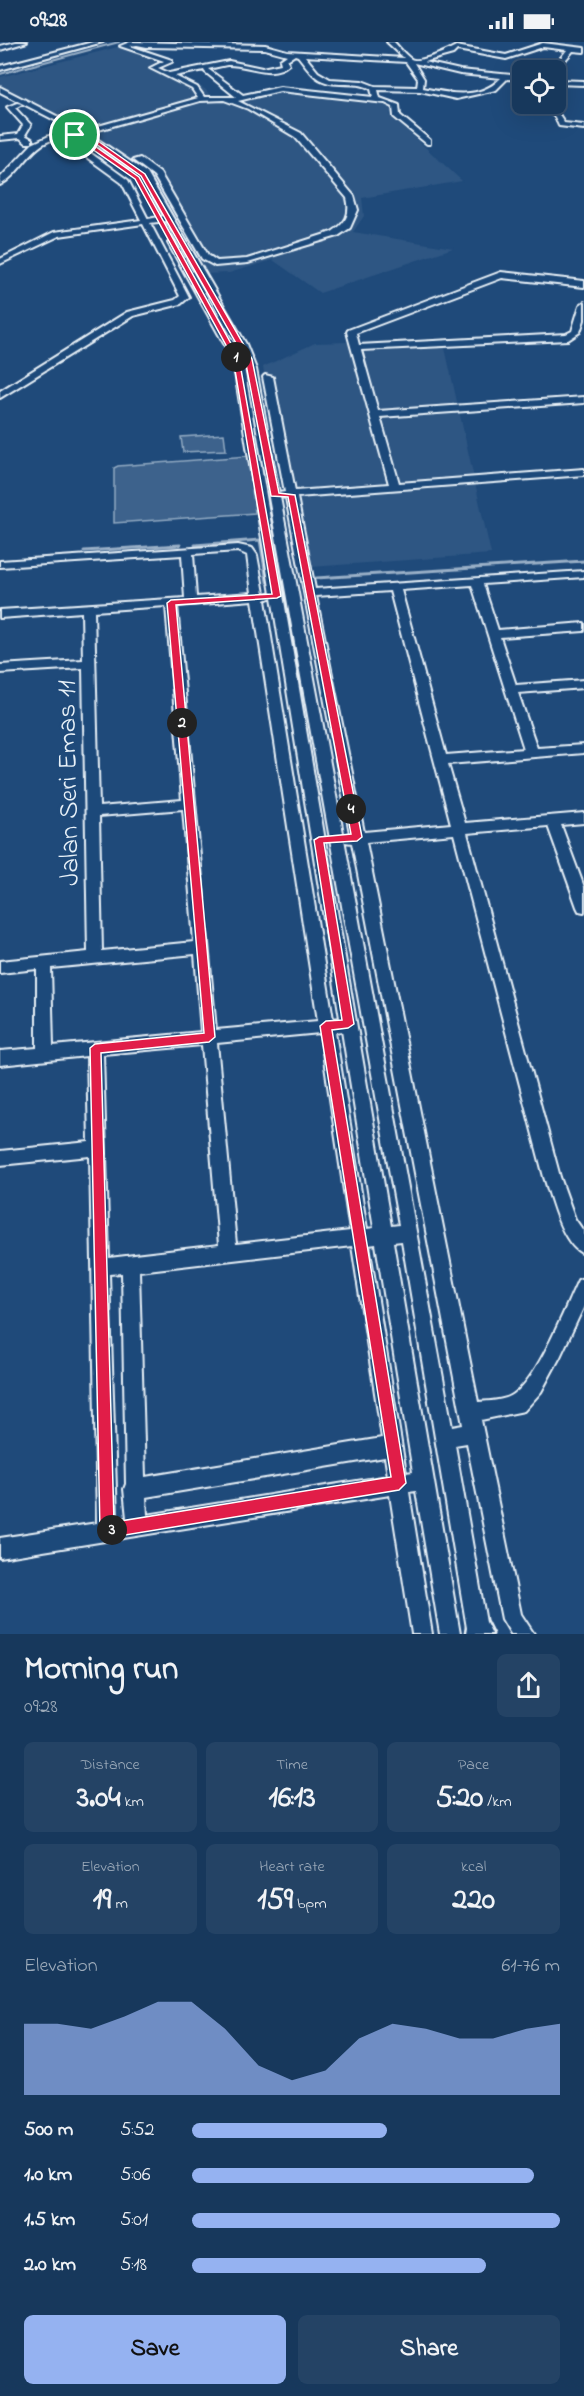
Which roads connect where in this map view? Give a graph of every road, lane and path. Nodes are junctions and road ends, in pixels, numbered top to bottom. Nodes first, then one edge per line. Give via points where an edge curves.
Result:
1 (24, 42) edge
2 (100, 42) edge
3 (135, 42) edge
4 (240, 42) edge
5 (390, 42) edge
6 (54, 44) dead end
7 (192, 46) junction
8 (250, 47) junction
9 (0, 48) edge
10 (572, 48) junction
11 (68, 50) junction
12 (584, 50) edge
13 (296, 53) junction
14 (214, 54) dead end
15 (223, 57) dead end
16 (407, 60) junction
17 (562, 60) edge
18 (421, 61) junction
19 (229, 63) junction
20 (0, 68) edge
21 (207, 70) dead end
22 (169, 75) junction
23 (505, 77) junction
24 (512, 77) edge
25 (566, 82) edge
26 (584, 83) edge
27 (374, 88) junction
28 (0, 89) edge
29 (420, 89) junction
30 (0, 95) edge
31 (242, 97) junction
32 (202, 99) junction
33 (231, 100) junction
34 (377, 100) junction
35 (19, 104) junction
36 (555, 114) edge
37 (584, 127) edge
38 (84, 132) junction
39 (21, 136) junction
40 (0, 138) edge
41 (427, 142) dead end
42 (36, 144) junction
43 (0, 183) edge
44 (158, 220) junction
45 (0, 262) edge
46 (584, 284) edge
47 (584, 305) edge
48 (356, 348) junction
49 (268, 377) dead end
50 (0, 395) edge
51 (584, 400) edge
52 (374, 414) junction
53 (584, 472) edge
54 (395, 487) junction
55 (291, 495) junction
56 (275, 496) junction
57 (260, 497) junction
58 (187, 551) junction
59 (0, 564) edge
60 (584, 574) edge
61 (476, 581) junction
62 (395, 587) junction
63 (310, 593) junction
64 (293, 595) junction
65 (277, 596) junction
66 (260, 597) junction
67 (191, 601) junction
68 (171, 603) junction
69 (88, 608) junction
70 (0, 614) edge
71 (584, 627) edge
72 (493, 634) junction
73 (89, 663) junction
74 (0, 670) edge
75 (584, 684) edge
76 (511, 689) junction
77 (584, 749) edge
78 (532, 753) junction
79 (440, 760) junction
80 (189, 804) junction
81 (92, 812) junction
82 (584, 818) edge
83 (553, 820) junction
84 (458, 828) junction
85 (357, 837) junction
86 (338, 838) junction
87 (319, 840) junction
88 (584, 907) edge
89 (202, 947) junction
90 (95, 957) junction
91 (44, 962) junction
92 (0, 967) edge
93 (348, 1024) junction
94 (326, 1026) junction
95 (209, 1037) junction
96 (95, 1048) junction
97 (45, 1053) junction
98 (0, 1058) edge
99 (98, 1148) junction
100 (0, 1158) edge
101 (409, 1232) junction
102 (383, 1234) junction
103 (359, 1237) junction
104 (584, 1246) edge
105 (228, 1252) junction
106 (129, 1264) junction
107 (100, 1267) junction
108 (584, 1286) edge
109 (470, 1413) junction
110 (474, 1433) junction
111 (444, 1437) junction
112 (392, 1446) junction
113 (424, 1480) junction
114 (399, 1483) junction
115 (134, 1489) junction
116 (137, 1525) junction
117 (107, 1530) junction
118 (0, 1548) edge
119 (478, 1633) edge
120 (422, 1634) edge
121 (450, 1634) edge
122 (524, 1634) edge

1 - 9 street
2 - 11 street
3 - 7 street
3 - 22 street via 123,46 170,61 153,68
4 - 8 street
5 - 16 street
6 - 11 street
7 - 8 street
7 - 14 street
8 - 13 street
10 - 12 street
10 - 17 street
10 - 18 street via 543,45 506,57 456,48
11 - 20 street
13 - 16 street
13 - 19 street via 283,60 284,66 262,70
13 - 27 street via 322,78
15 - 19 street via 232,60
16 - 18 street
16 - 29 street via 420,79
18 - 23 street via 456,71
19 - 22 street
21 - 31 street
22 - 32 street via 195,88
23 - 24 street
23 - 29 street via 494,89 456,97
25 - 26 street
27 - 29 street
27 - 34 street
28 - 38 street
30 - 35 street
31 - 33 street
31 - 34 street via 280,89
32 - 33 street
32 - 38 street
33 - 38 street via 278,122 304,142 351,198 354,210 343,230 248,261 215,264 205,257 157,176
34 - 41 street via 397,106 396,116
35 - 38 street
35 - 39 street via 10,107 27,125
36 - 37 street via 561,125
38 - 44 street via 137,178
39 - 40 street
39 - 42 street
42 - 43 street
42 - 44 street via 61,136 124,182
44 - 45 street via 57,234
44 - 50 street via 184,292 183,299 130,314
44 - 56 street via 248,359
44 - 57 street via 236,358
46 - 48 street via 519,275 495,277 351,332
47 - 48 street via 576,332 568,337
48 - 52 street
49 - 55 street
51 - 52 street
52 - 54 street
53 - 54 street
54 - 55 street
55 - 56 street
55 - 63 street
56 - 57 street
56 - 64 street
57 - 65 street
58 - 59 street
58 - 66 street via 248,550
58 - 67 street
60 - 61 street
61 - 62 street
61 - 72 street
62 - 63 street
62 - 79 street
63 - 85 street
64 - 65 street
64 - 86 street
65 - 66 street
65 - 87 street
66 - 67 street
66 - 94 street
67 - 68 street
68 - 69 street
68 - 80 street
69 - 70 street
69 - 73 street, Jalan Seri Emas 11
71 - 72 street
72 - 76 street
73 - 74 street
73 - 81 street, Jalan Seri Emas 11
75 - 76 street
76 - 78 street
77 - 78 street
78 - 79 street
79 - 84 street
80 - 81 street
80 - 89 street
81 - 90 street, Jalan Seri Emas 11
82 - 83 street
83 - 84 street
83 - 88 street
84 - 85 street
84 - 104 street via 559,1201
85 - 86 street
85 - 109 street
86 - 87 street
86 - 101 street
87 - 93 street
89 - 90 street
89 - 95 street
90 - 91 street
91 - 92 street
91 - 97 street
93 - 94 street
93 - 102 street
94 - 95 street
94 - 103 street
95 - 96 street
95 - 105 street
96 - 97 street
96 - 99 street
97 - 98 street
99 - 100 street
99 - 107 street
101 - 102 street
101 - 111 street
102 - 103 street
102 - 113 street
103 - 105 street
103 - 112 street
105 - 106 street
106 - 107 street
106 - 115 street
107 - 117 street
108 - 109 street via 528,1394 518,1403
109 - 110 street
110 - 111 street
110 - 122 street via 512,1619
111 - 119 street
112 - 114 street
112 - 115 street
113 - 114 street
113 - 121 street
114 - 116 street
114 - 120 street
115 - 116 street
116 - 117 street
117 - 118 street

